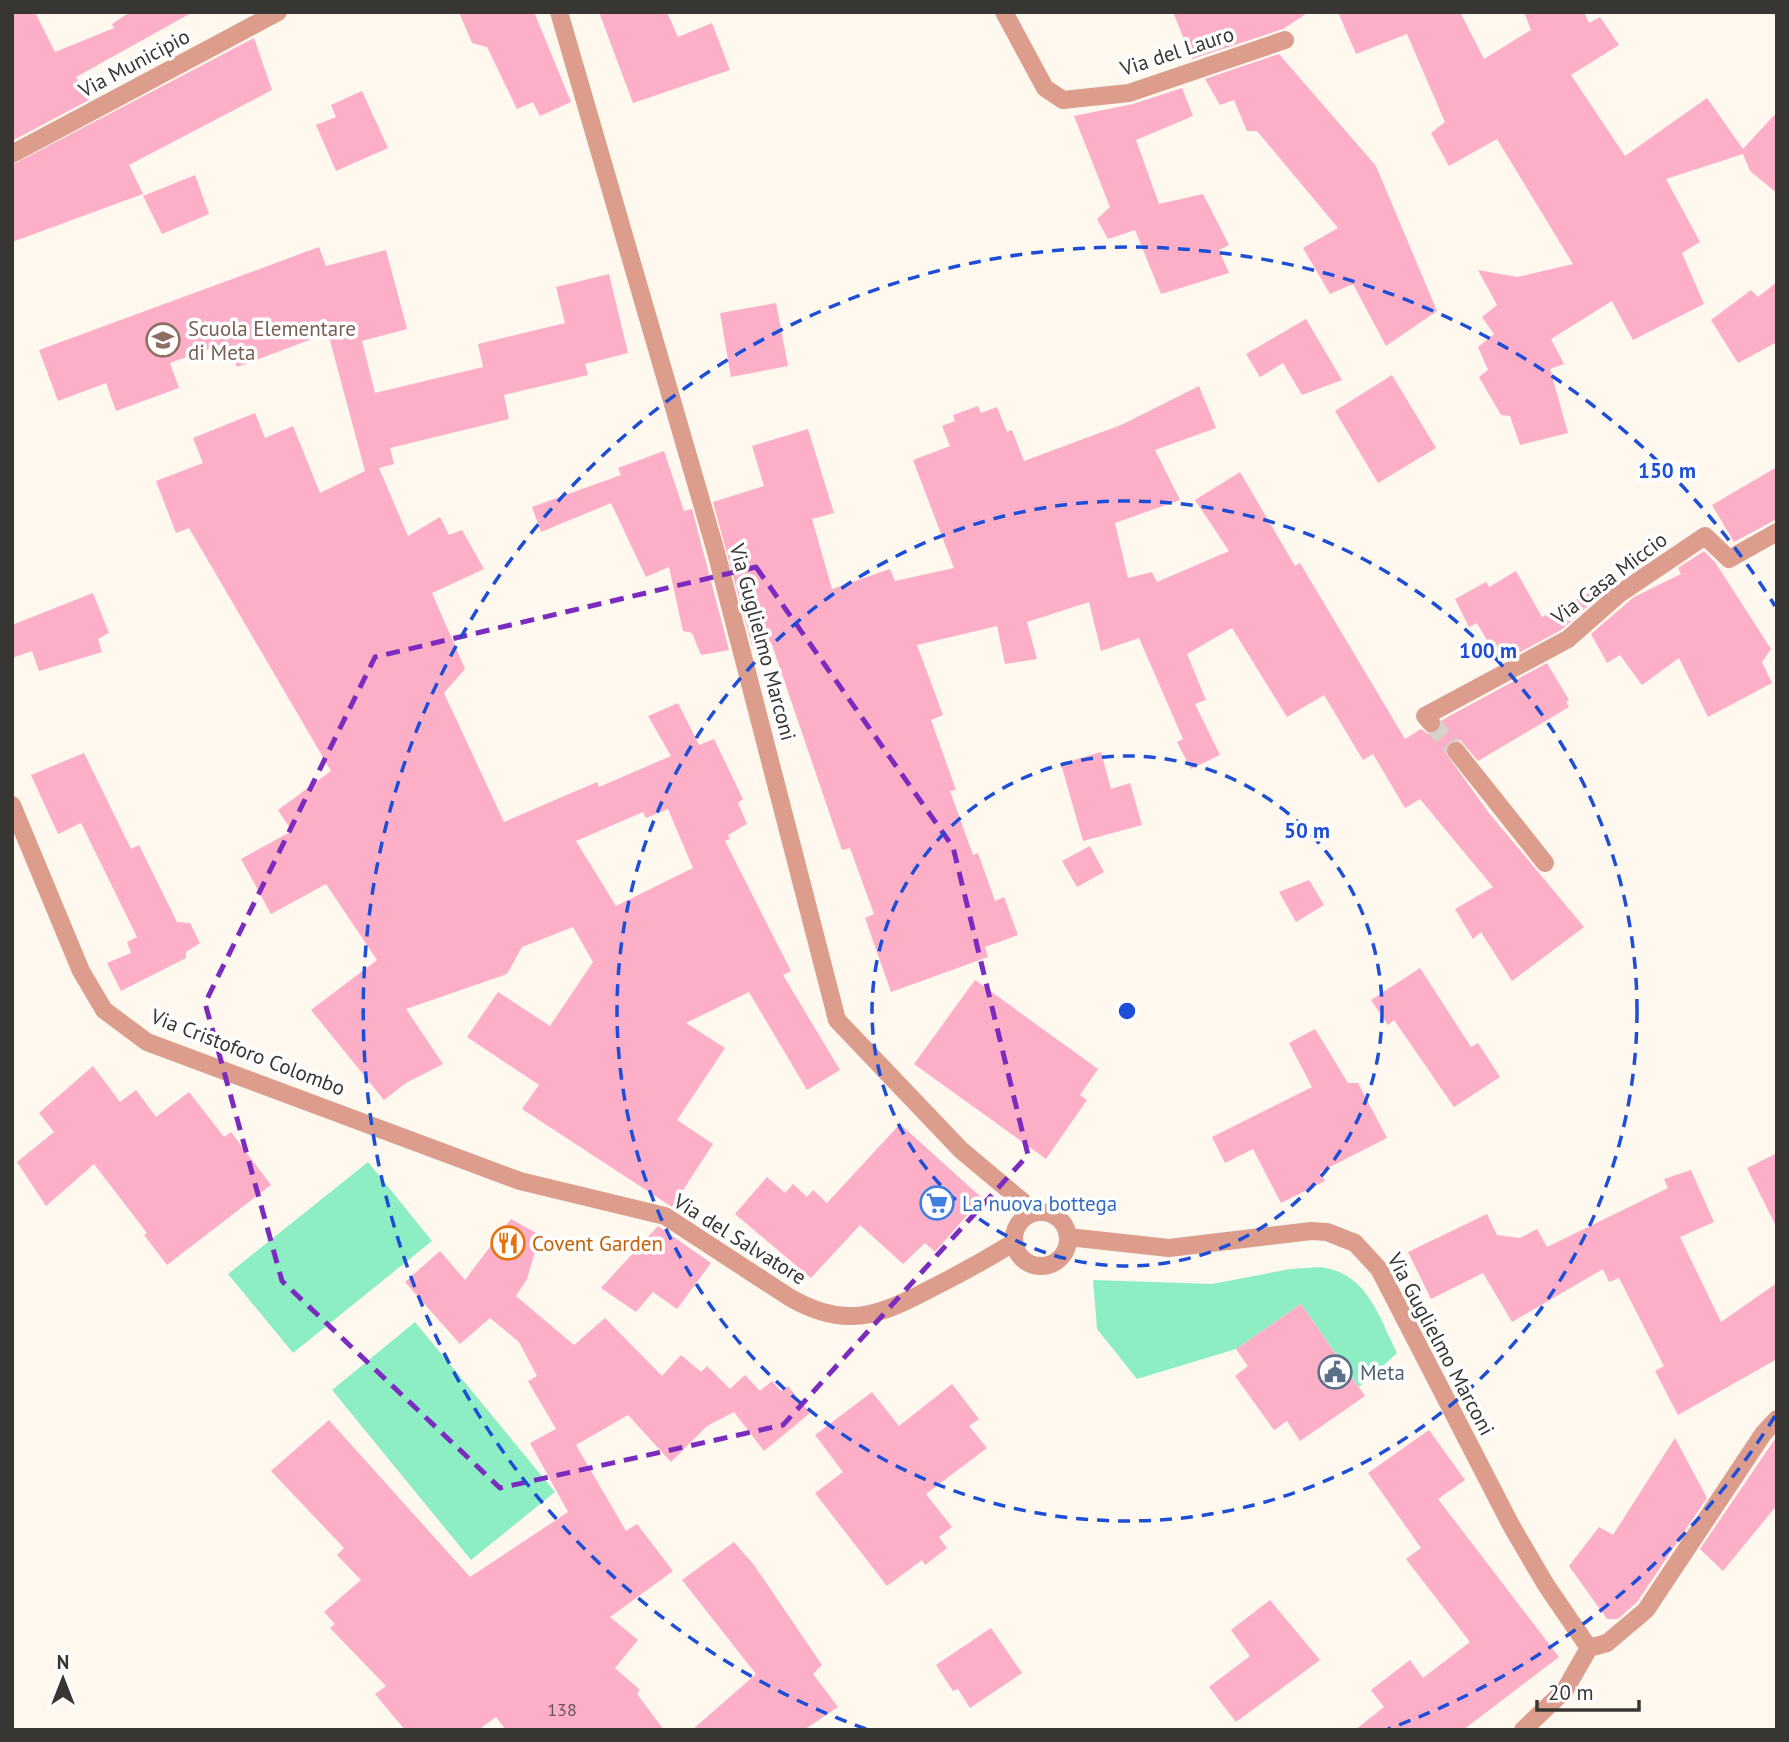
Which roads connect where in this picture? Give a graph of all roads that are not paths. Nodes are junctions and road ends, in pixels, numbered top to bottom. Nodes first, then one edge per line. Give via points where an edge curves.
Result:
1 (278, 12) edge
2 (559, 12) edge
3 (1004, 12) edge
4 (1285, 40) dead end
5 (12, 154) edge
6 (1777, 532) edge
7 (1428, 719) dead end
8 (1456, 751) tunnel mouth
9 (12, 805) edge
10 (1545, 863) dead end
11 (354, 1117) joint
12 (1035, 1212) junction
13 (1068, 1237) junction
14 (1013, 1243) junction
15 (1777, 1419) edge
16 (1589, 1648) junction
17 (1523, 1730) edge

1 - 5 street, Via Municipio
2 - 12 street, Via Guglielmo Marconi via 716,552 837,1020 961,1150
3 - 4 street, Via del Lauro via 1045,88 1063,100 1129,93
6 - 7 street, Via Casa Miccio via 1729,559 1705,536 1619,594 1568,639
8 - 10 street
9 - 11 street, Via Cristoforo Colombo via 80,971 104,1010 147,1042
11 - 14 street, Via del Salvatore via 520,1181 665,1216 789,1297 833,1315 862,1317 887,1311
12 - 13 street via 1044,1211 1061,1220
12 - 14 street via 1021,1220
13 - 14 street via 1063,1255 1039,1266 1022,1259
13 - 16 street, Via Guglielmo Marconi via 1169,1248 1311,1231 1340,1235 1355,1243 1379,1269 1512,1527
15 - 16 street via 1646,1610 1607,1643
16 - 17 street via 1565,1690

